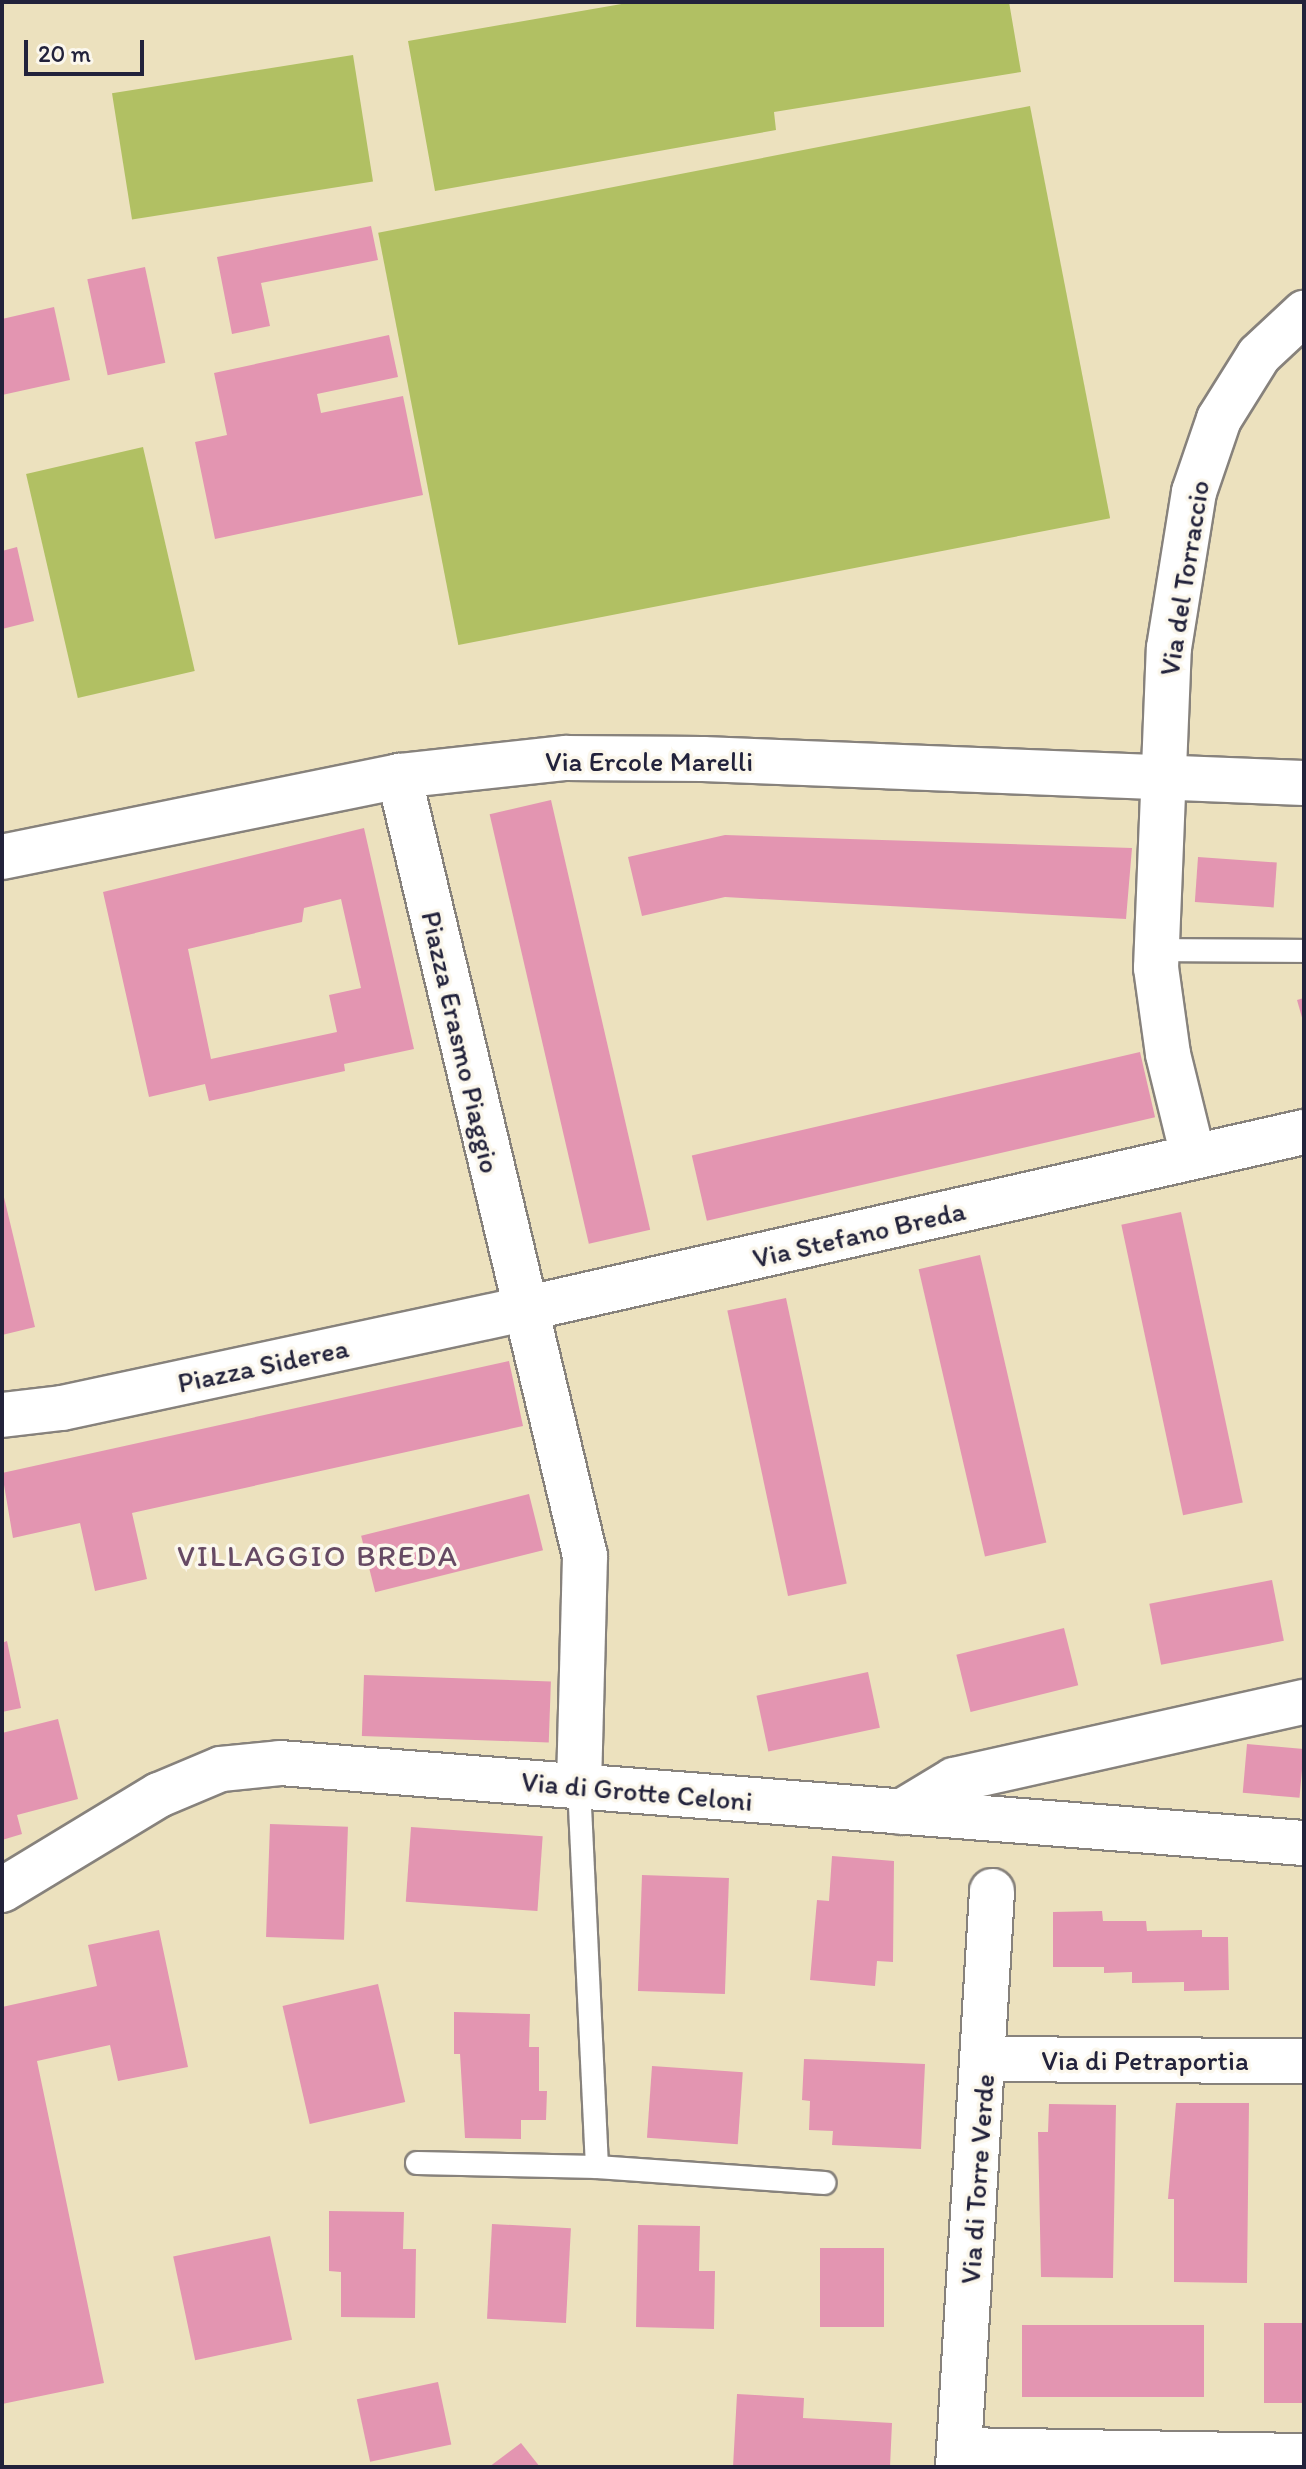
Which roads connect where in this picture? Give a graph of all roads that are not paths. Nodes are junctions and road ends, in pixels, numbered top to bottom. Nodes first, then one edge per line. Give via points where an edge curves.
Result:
1 (1304, 313) edge
2 (399, 776) junction
3 (1160, 781) junction
4 (1304, 783) edge
5 (2, 857) edge
6 (1156, 950) junction
7 (1304, 951) edge
8 (1304, 1132) edge
9 (1193, 1156) junction
10 (524, 1309) junction
11 (2, 1415) edge
12 (1304, 1702) edge
13 (579, 1785) junction
14 (901, 1812) junction
15 (1304, 1843) edge
16 (2, 1890) edge
17 (992, 1891) dead end
18 (985, 2059) junction
19 (1304, 2061) edge
20 (417, 2163) dead end
21 (597, 2167) junction
22 (824, 2183) dead end
23 (1304, 2456) edge
24 (958, 2459) edge

1 - 3 street, Via del Torraccio via 1259,355 1219,419 1194,492 1169,648
2 - 3 street, Via Ercole Marelli via 566,758
2 - 5 street, Via Ercole Marelli
2 - 10 street, Piazza Erasmo Piaggio
3 - 4 street, Via Ercole Marelli
3 - 6 street, Via del Torraccio
6 - 7 lane
6 - 9 street, Via del Torraccio via 1168,1054
8 - 9 street, Via Stefano Breda
9 - 10 street, Via Stefano Breda
10 - 11 street, Piazza Siderea via 62,1408
10 - 13 street, Piazza Erasmo Piaggio via 585,1556
12 - 14 street via 954,1780
13 - 14 street, Via di Grotte Celoni
13 - 16 street, Via di Grotte Celoni via 280,1763 221,1769 159,1795
13 - 21 lane
14 - 15 street, Via di Grotte Celoni
17 - 18 street, Via di Torre Verde
18 - 19 street, Via di Petraportia
18 - 24 street, Via di Torre Verde
20 - 21 lane
21 - 22 lane
23 - 24 street

